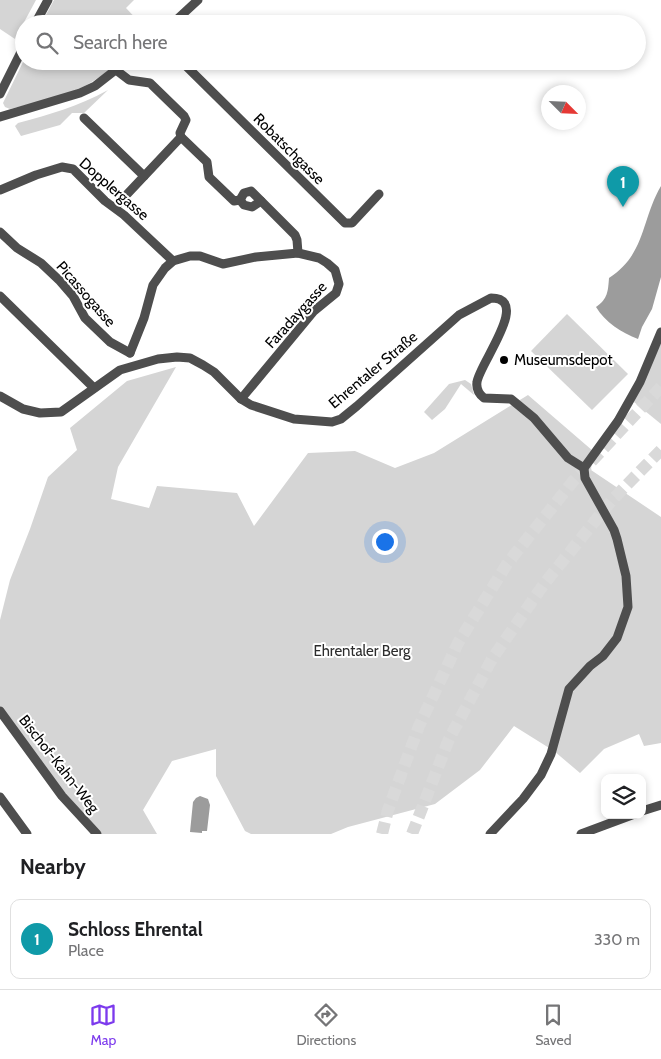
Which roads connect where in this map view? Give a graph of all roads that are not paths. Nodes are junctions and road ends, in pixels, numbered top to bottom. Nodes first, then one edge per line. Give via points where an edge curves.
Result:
1 (48, 0) edge
2 (198, 0) edge
3 (40, 15) edge
4 (182, 15) edge
5 (15, 64) edge
6 (116, 70) joint
7 (190, 70) edge
8 (0, 94) edge
9 (0, 117) edge
10 (84, 118) dead end
11 (181, 137) junction
12 (144, 176) junction
13 (0, 190) edge
14 (379, 194) dead end
15 (240, 200) junction
16 (261, 201) junction
17 (115, 207) junction
18 (0, 232) edge
19 (298, 253) junction
20 (173, 261) junction
21 (0, 296) edge
22 (661, 332) edge
23 (130, 353) junction
24 (133, 365) junction
25 (94, 388) junction
26 (0, 396) edge
27 (241, 399) junction
28 (584, 468) junction
29 (0, 711) edge
30 (0, 797) edge
31 (661, 805) edge
32 (646, 811) edge
33 (622, 819) edge
34 (591, 832) edge
35 (27, 834) edge
36 (97, 834) edge
37 (490, 834) edge
38 (581, 834) edge

1 - 3 street
2 - 4 street
5 - 8 street
6 - 9 street via 74,96
6 - 11 street via 129,80 150,83 184,116 186,120
7 - 14 street, Robatschgasse via 345,223 352,223
10 - 12 street
11 - 12 street
11 - 15 street via 207,162 208,177 234,201
12 - 17 street
13 - 17 street, Dopplergasse via 67,167
15 - 16 street via 252,207
15 - 16 street via 244,193 251,191
16 - 19 street via 295,234
17 - 20 street, Dopplergasse
18 - 23 street, Picassogasse via 17,248 42,263 73,296 85,318 110,342
19 - 20 street, Faradaygasse via 223,264 200,256
19 - 27 street, Faradaygasse via 310,254 335,270 338,288 332,298 314,311
20 - 23 street via 154,285
21 - 25 street
22 - 28 street via 640,382 622,414
23 - 24 street
24 - 25 street, Ehrentaler Straße
24 - 27 street, Ehrentaler Straße via 158,359 190,358 214,372
25 - 26 street, Ehrentaler Straße via 60,412 40,413 22,409
27 - 28 street, Ehrentaler Straße via 270,413 294,419 332,422 341,419 460,315 491,298 501,300 507,307 507,314 478,375 479,394 484,398 510,399 534,418 568,458
28 - 37 street via 585,478 617,539 626,576 628,607 617,638 569,689 551,754 541,775 524,799
29 - 36 street, Bischof-Kahn-Weg via 62,796
30 - 35 street
31 - 32 street
33 - 34 street
34 - 38 street

